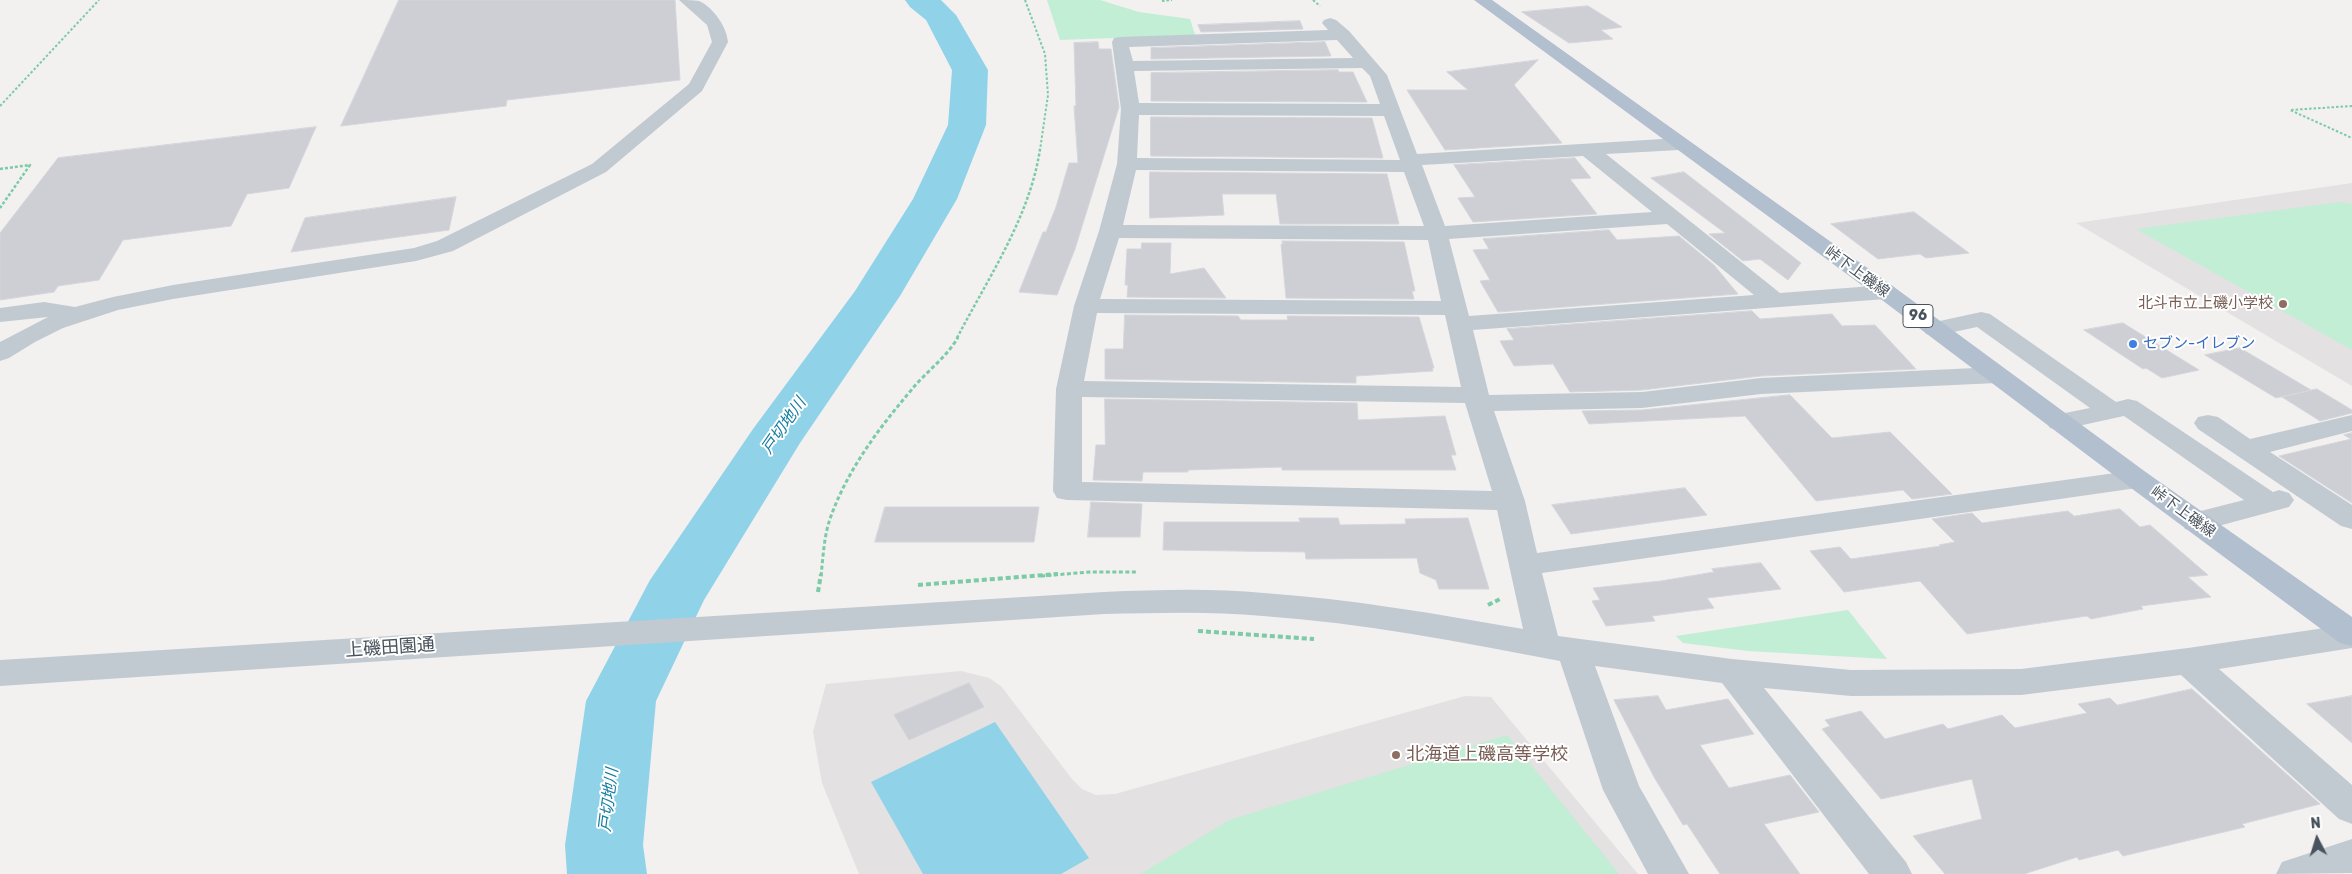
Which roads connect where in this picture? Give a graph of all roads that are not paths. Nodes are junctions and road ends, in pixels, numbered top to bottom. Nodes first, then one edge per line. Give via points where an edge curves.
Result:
1 (687, 0) edge
2 (1482, 0) edge
3 (1368, 63) junction
4 (1125, 66) junction
5 (1130, 109) junction
6 (1392, 110) junction
7 (1679, 144) junction
8 (1588, 150) junction
9 (1411, 163) junction
10 (1128, 164) junction
11 (1673, 217) junction
12 (1110, 231) junction
13 (1437, 233) junction
14 (1886, 292) junction
15 (1776, 301) junction
16 (1086, 306) junction
17 (77, 314) junction
18 (0, 315) edge
19 (1457, 316) junction
20 (1935, 329) junction
21 (0, 353) edge
22 (1997, 375) junction
23 (1069, 389) junction
24 (1478, 399) junction
25 (2112, 410) junction
26 (2060, 422) junction
27 (2208, 423) dead end
28 (2352, 423) edge
29 (2246, 449) junction
30 (2137, 479) junction
31 (2311, 492) junction
32 (1510, 501) junction
33 (2267, 502) junction
34 (2352, 519) edge
35 (2196, 522) junction
36 (1525, 565) junction
37 (2352, 635) edge
38 (1558, 648) junction
39 (2188, 661) junction
40 (1732, 672) junction
41 (0, 673) edge
42 (2352, 808) edge
43 (2352, 856) edge
44 (1669, 874) edge
45 (1892, 874) edge
46 (2296, 874) edge

1 - 17 street via 699,8 721,36 696,87 616,155 576,181 445,246 416,254 115,302
2 - 7 main road, 峠下上磯線 / 96
3 - 4 street
3 - 4 street via 1336,29 1120,42
3 - 6 street via 1378,75
4 - 5 street
5 - 6 street
5 - 10 street
6 - 9 street
7 - 8 street
7 - 14 main road, 峠下上磯線 / 96
8 - 9 street
8 - 11 street
9 - 10 street
9 - 13 street
10 - 12 street
11 - 13 street
11 - 15 street
12 - 13 street
12 - 16 street
13 - 19 street
14 - 15 street
14 - 20 main road, 峠下上磯線 / 96
15 - 19 street
16 - 19 street
16 - 23 street
17 - 18 street via 44,309
17 - 21 street via 47,325
19 - 24 street
20 - 22 main road, 峠下上磯線 / 96
20 - 25 street via 1981,319
22 - 24 street via 1761,386 1642,400
22 - 26 main road, 峠下上磯線 / 96
23 - 24 street
23 - 32 street via 1067,491
24 - 32 street
25 - 26 street
25 - 33 street via 2128,407
26 - 30 main road, 峠下上磯線 / 96
27 - 29 street
28 - 29 street
29 - 31 street
30 - 35 main road, 峠下上磯線 / 96
30 - 36 street
31 - 33 street
31 - 34 street
32 - 36 street
33 - 35 street
35 - 37 main road, 峠下上磯線 / 96
36 - 38 street
37 - 39 street, 上磯田園通
38 - 40 street, 上磯田園通
38 - 41 street, 上磯田園通 via 1348,613 1193,601 1104,603 780,622
38 - 44 street via 1622,790
39 - 40 street, 上磯田園通 via 2021,682 1851,683
39 - 42 street
40 - 45 street
43 - 46 street

